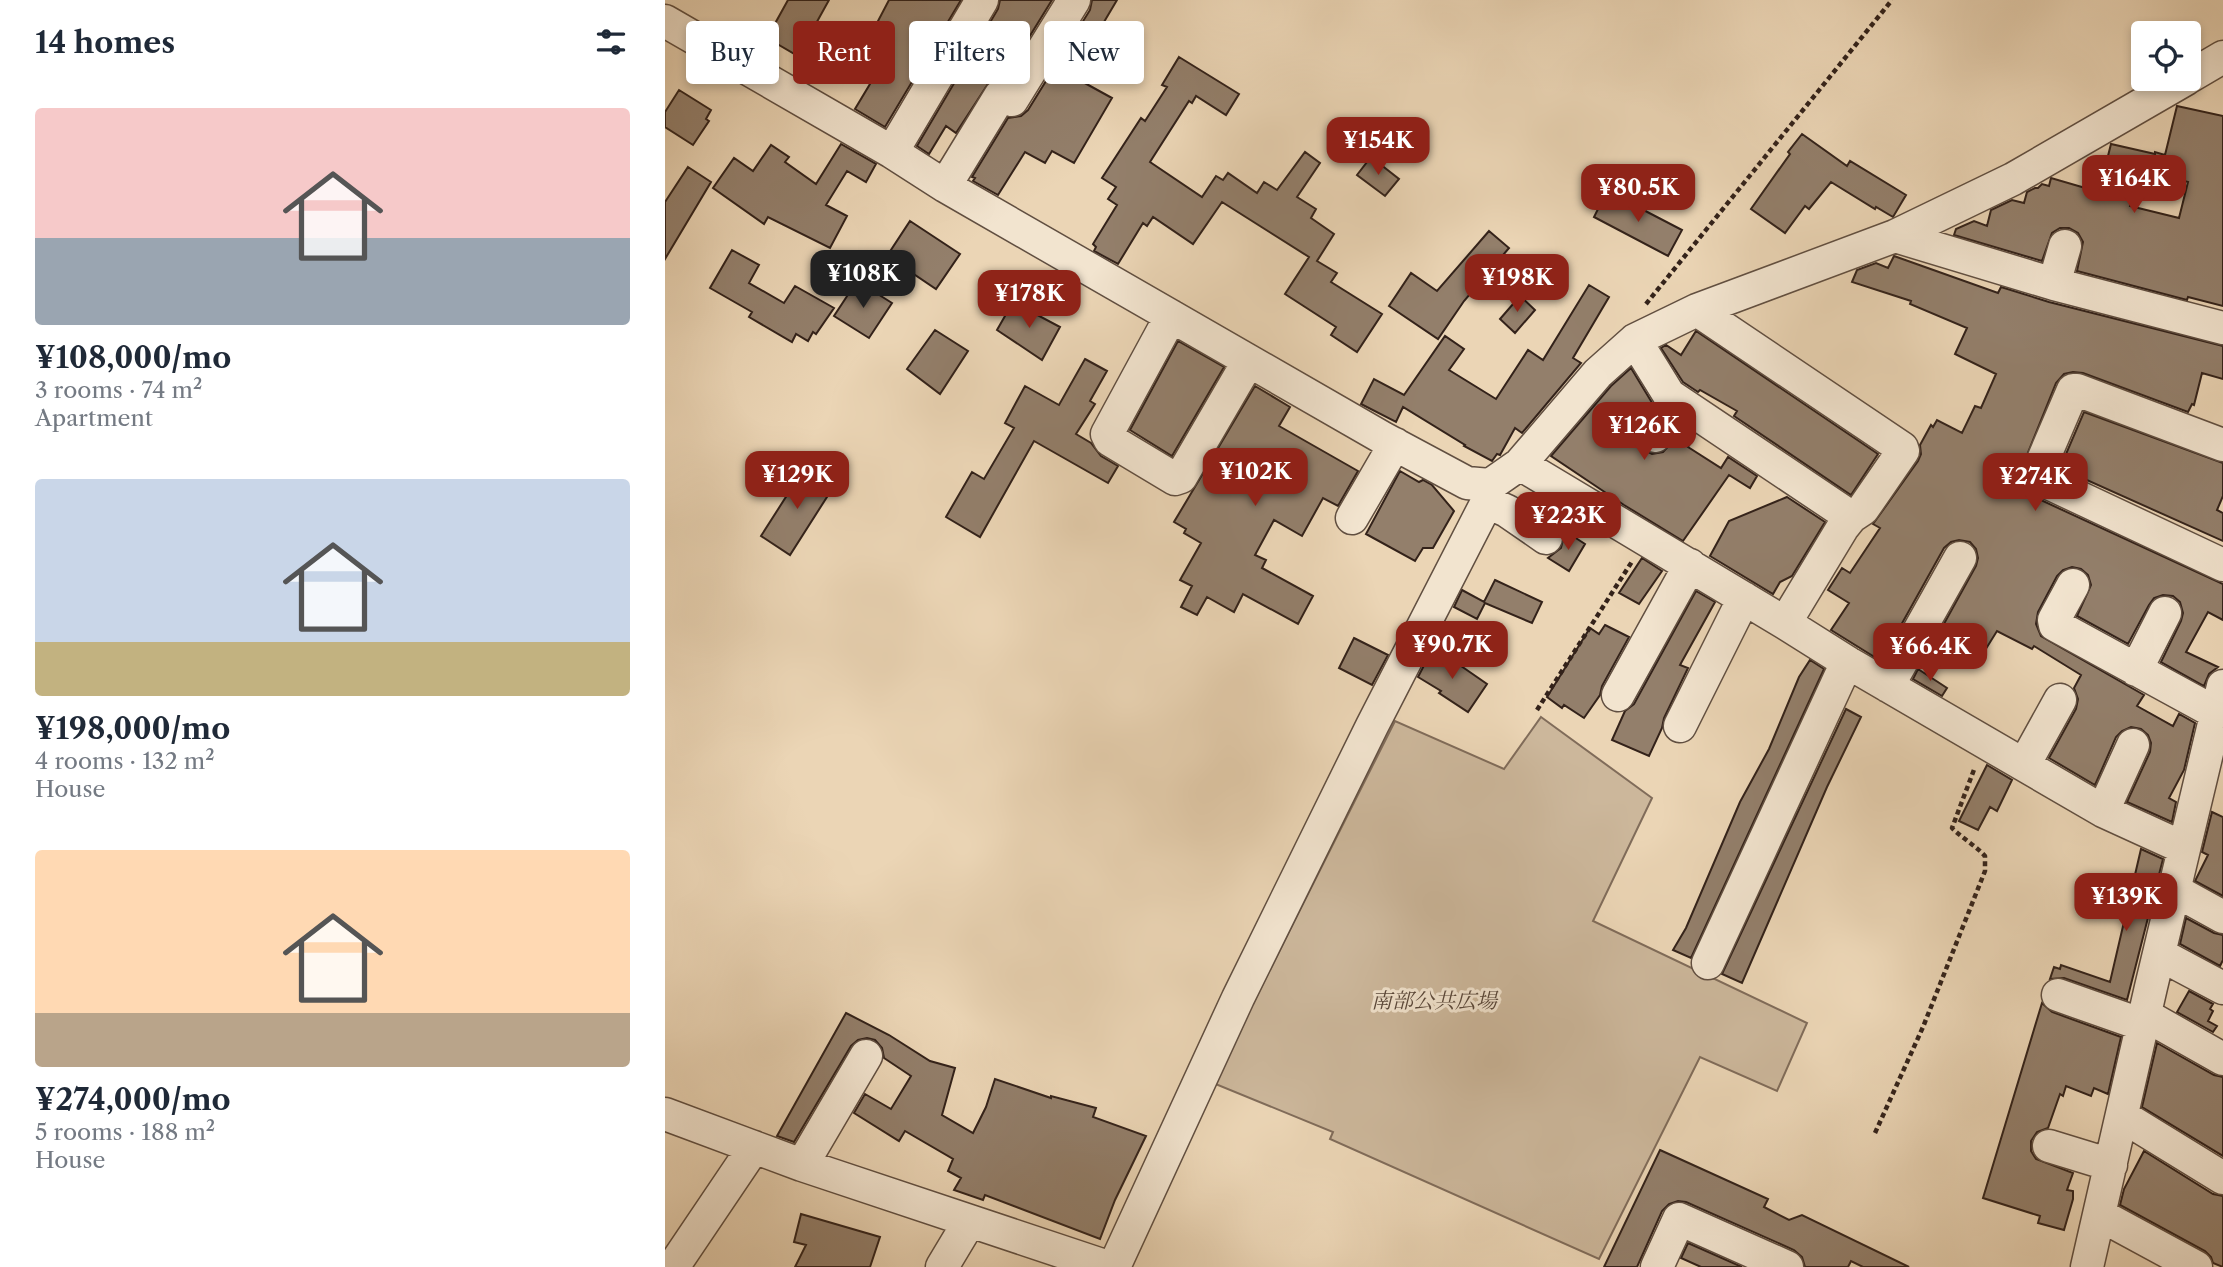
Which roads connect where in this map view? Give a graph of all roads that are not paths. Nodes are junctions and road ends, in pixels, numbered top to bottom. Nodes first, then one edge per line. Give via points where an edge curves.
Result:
1 (982, 0) edge
2 (1074, 0) edge
3 (665, 21) edge
4 (2223, 57) edge
5 (2201, 70) edge
6 (2165, 91) edge
7 (892, 152) junction
8 (945, 186) junction
9 (1895, 236) junction
10 (2065, 246) dead end
11 (2054, 284) junction
12 (1697, 310) junction
13 (1171, 316) junction
14 (2223, 328) edge
15 (1635, 340) junction
16 (1248, 362) junction
17 (1679, 403) junction
18 (1655, 436) dead end
19 (1395, 444) junction
20 (2223, 445) edge
21 (1520, 464) junction
22 (1488, 494) junction
23 (1851, 517) junction
24 (1352, 518) dead end
25 (1546, 538) dead end
26 (1960, 558) dead end
27 (1690, 565) junction
28 (2223, 565) edge
29 (2073, 585) dead end
30 (1744, 598) junction
31 (2165, 613) dead end
32 (1785, 623) junction
33 (1847, 662) junction
34 (2136, 670) junction
35 (1888, 687) junction
36 (1618, 695) dead end
37 (2060, 700) dead end
38 (2220, 700) edge
39 (1680, 726) dead end
40 (2133, 745) dead end
41 (2024, 765) junction
42 (2211, 789) edge
43 (2103, 811) junction
44 (2184, 848) junction
45 (2174, 890) junction
46 (2223, 917) edge
47 (2159, 954) junction
48 (1708, 963) dead end
49 (2223, 988) edge
50 (2058, 995) dead end
51 (2144, 1020) junction
52 (866, 1056) dead end
53 (2223, 1059) edge
54 (665, 1114) edge
55 (2122, 1116) junction
56 (754, 1147) junction
57 (2048, 1148) dead end
58 (802, 1165) junction
59 (2111, 1165) junction
60 (2223, 1178) edge
61 (2100, 1215) junction
62 (969, 1222) junction
63 (2132, 1233) junction
64 (673, 1267) edge
65 (942, 1267) edge
66 (1108, 1267) edge
67 (1114, 1267) edge
68 (1657, 1267) edge
69 (1787, 1267) edge
70 (2087, 1267) edge
71 (2151, 1267) edge
72 (2196, 1267) edge

1 - 7 street
2 - 8 street via 1011,100 1000,96
3 - 7 street
4 - 5 street
6 - 9 street via 2013,179
7 - 8 street
8 - 13 street
9 - 11 street
9 - 12 street
10 - 11 street
11 - 14 street
12 - 15 street
12 - 23 street via 1902,448 1883,482
13 - 16 street
13 - 16 street via 1107,435 1175,479 1181,477
15 - 17 street via 1669,395
15 - 21 street via 1598,373
16 - 19 street
17 - 18 street
17 - 23 street
19 - 22 street
19 - 24 street
20 - 28 street via 2073,390 2038,474 2040,479
21 - 22 street
21 - 27 street
22 - 25 street
22 - 67 street via 1244,986
23 - 32 street
26 - 35 street
27 - 30 street
27 - 36 street
29 - 34 street via 2055,625
30 - 32 street
30 - 39 street
31 - 34 street
32 - 33 street
33 - 35 street
33 - 48 street
34 - 38 street
35 - 41 street
37 - 41 street
38 - 42 street
40 - 43 street
41 - 43 street
42 - 44 street
43 - 44 street
44 - 45 street
45 - 46 street
45 - 47 street
47 - 49 street
47 - 51 street
50 - 51 street
51 - 53 street
51 - 55 street
52 - 58 street
54 - 56 street
55 - 59 street
55 - 60 street
56 - 58 street
56 - 64 street
57 - 59 street
58 - 62 street
59 - 61 street
61 - 63 street
61 - 70 street
62 - 65 street
62 - 66 street
63 - 71 street
63 - 72 street
68 - 69 street via 1679,1219

